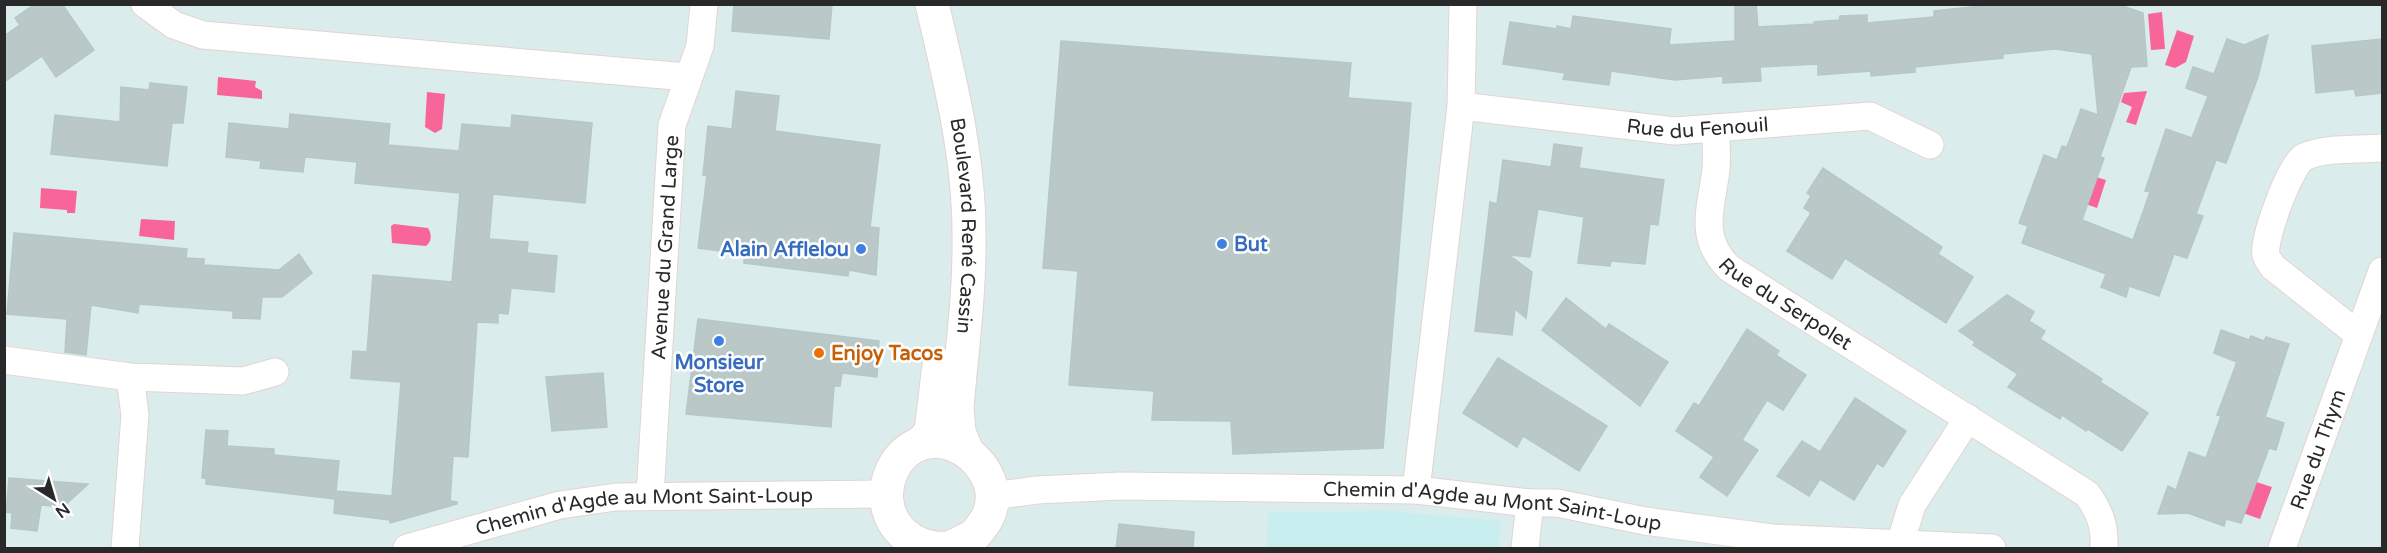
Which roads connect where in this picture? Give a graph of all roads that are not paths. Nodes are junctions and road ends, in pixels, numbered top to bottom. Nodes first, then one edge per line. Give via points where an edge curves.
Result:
1 (145, 4) edge
2 (704, 4) edge
3 (911, 4) edge
4 (932, 4) edge
5 (1463, 4) edge
6 (687, 77) junction
7 (1461, 106) junction
8 (1716, 128) junction
9 (1930, 146) dead end
10 (2382, 148) edge
11 (2382, 272) edge
12 (2357, 343) junction
13 (4, 360) edge
14 (275, 372) dead end
15 (130, 377) junction
16 (1968, 418) junction
17 (921, 444) junction
18 (966, 449) junction
19 (1416, 490) junction
20 (885, 494) junction
21 (650, 496) junction
22 (992, 496) junction
23 (1530, 503) junction
24 (903, 540) edge
25 (968, 543) edge
26 (1900, 544) junction
27 (125, 549) edge
28 (407, 549) edge
29 (1525, 549) edge
30 (1992, 549) edge
31 (2104, 549) edge
32 (2282, 549) edge

1 - 6 street via 174,25 203,35
2 - 6 street, Avenue du Grand Large via 700,46
3 - 17 street, Boulevard René Cassin via 940,130 946,181 947,237 935,407 931,431
4 - 18 street, Boulevard René Cassin via 960,127 966,178 969,234 957,407 959,432
5 - 7 street
6 - 21 street, Avenue du Grand Large via 672,124
7 - 8 street, Rue du Fenouil via 1675,131
7 - 19 street
8 - 9 street, Rue du Fenouil via 1870,116
8 - 16 street, Rue du Serpolet via 1716,167 1708,226 1717,256 1729,268
10 - 12 street via 2301,158 2291,170 2267,240 2266,254 2273,267
11 - 12 street, Rue du Thym
12 - 32 street, Rue du Thym
13 - 15 street
14 - 15 street via 243,381
15 - 27 street via 135,415
16 - 26 street via 1912,505
16 - 31 street, Rue du Serpolet via 2087,494 2105,531
17 - 18 street via 944,441
17 - 20 street via 896,464
18 - 22 street via 985,469
19 - 22 street, Chemin d'Agde au Mont Saint-Loup via 1121,486
19 - 23 street, Chemin d'Agde au Mont Saint-Loup
20 - 21 street, Chemin d'Agde au Mont Saint-Loup
20 - 24 street via 889,515
21 - 28 street, Chemin d'Agde au Mont Saint-Loup via 560,505
22 - 25 street via 987,519
23 - 26 street, Chemin d'Agde au Mont Saint-Loup via 1557,503 1645,521 1772,538
23 - 29 street
24 - 25 street via 948,548
26 - 30 street, Chemin d'Agde au Mont Saint-Loup

